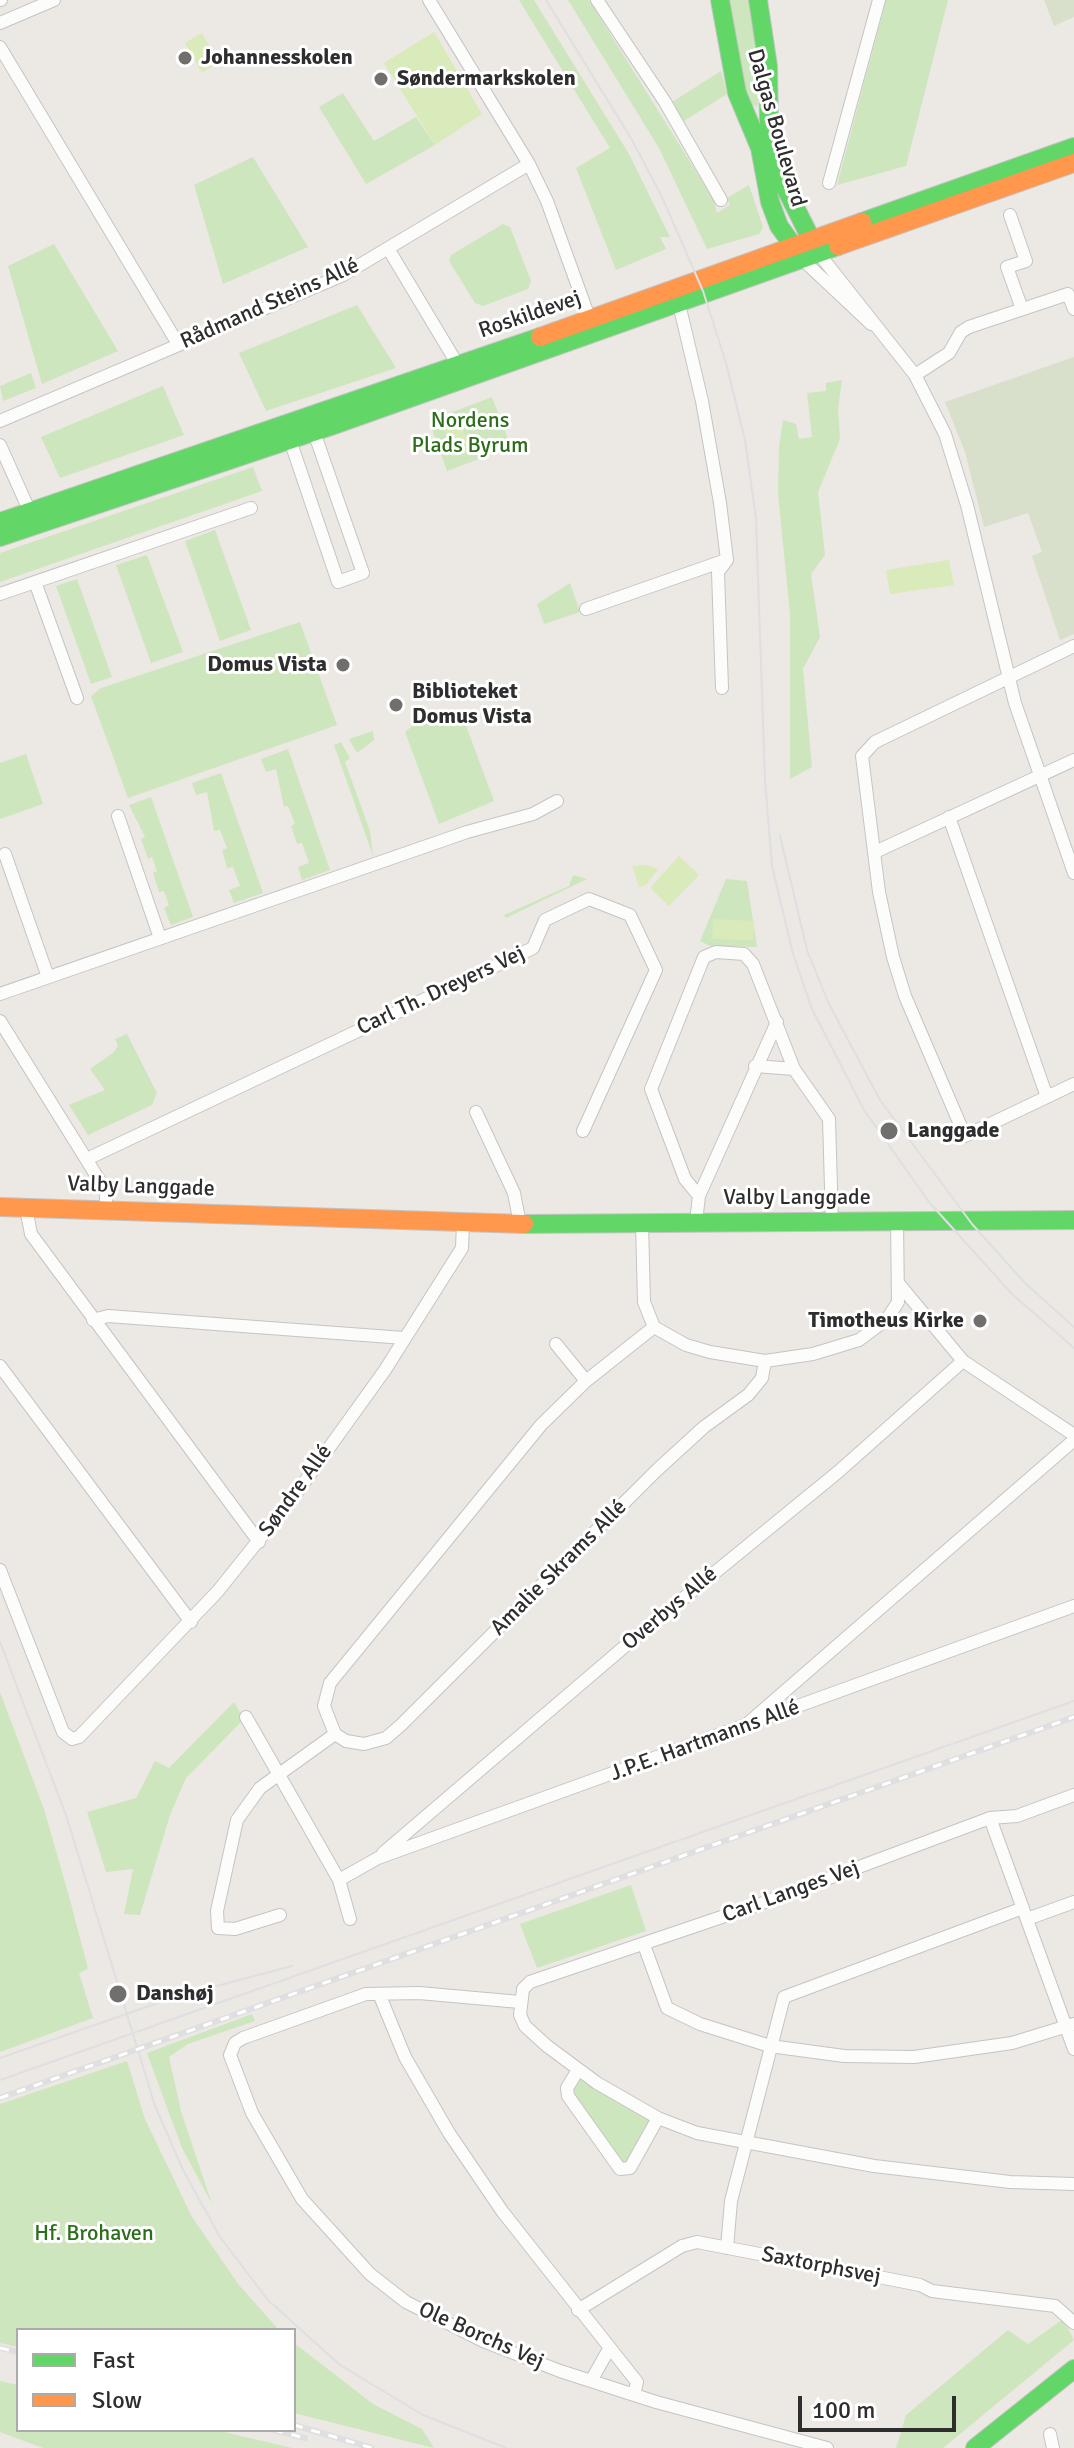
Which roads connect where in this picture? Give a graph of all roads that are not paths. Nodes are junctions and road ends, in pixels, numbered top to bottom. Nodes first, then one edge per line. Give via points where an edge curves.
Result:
1 (54, 0) edge
2 (429, 0) edge
3 (597, 0) edge
4 (720, 0) edge
5 (758, 0) edge
6 (879, 0) edge
7 (0, 23) edge
8 (0, 47) edge
9 (1074, 147) edge
10 (1074, 163) edge
11 (529, 164) junction
12 (829, 183) dead end
13 (721, 200) dead end
14 (1010, 215) dead end
15 (792, 246) junction
16 (389, 250) junction
17 (811, 252) junction
18 (676, 296) junction
19 (1022, 309) junction
20 (1074, 309) edge
21 (590, 320) junction
22 (178, 344) junction
23 (458, 365) junction
24 (915, 375) junction
25 (297, 420) junction
26 (0, 421) edge
27 (314, 432) junction
28 (290, 440) junction
29 (0, 445) edge
30 (251, 508) dead end
31 (30, 512) junction
32 (0, 522) edge
33 (0, 537) edge
34 (727, 560) junction
35 (35, 582) junction
36 (0, 594) edge
37 (586, 609) dead end
38 (1074, 646) edge
39 (1009, 677) junction
40 (722, 688) dead end
41 (77, 698) dead end
42 (1074, 760) edge
43 (1040, 777) junction
44 (557, 801) dead end
45 (118, 816) dead end
46 (949, 817) junction
47 (875, 852) junction
48 (5, 854) dead end
49 (1074, 873) edge
50 (160, 938) junction
51 (48, 977) junction
52 (0, 994) edge
53 (0, 1021) edge
54 (777, 1022) junction
55 (755, 1066) junction
56 (794, 1069) junction
57 (1074, 1084) edge
58 (1047, 1097) junction
59 (476, 1112) dead end
60 (583, 1131) dead end
61 (87, 1159) junction
62 (699, 1196) junction
63 (0, 1207) edge
64 (26, 1208) junction
65 (106, 1209) junction
66 (1074, 1220) edge
67 (897, 1221) junction
68 (696, 1222) junction
69 (832, 1222) junction
70 (642, 1223) junction
71 (463, 1224) junction
72 (520, 1224) junction
73 (899, 1284) junction
74 (93, 1320) junction
75 (654, 1327) junction
76 (404, 1338) junction
77 (556, 1344) dead end
78 (765, 1361) junction
79 (963, 1361) junction
80 (0, 1366) edge
81 (586, 1381) junction
82 (1074, 1438) edge
83 (259, 1542) junction
84 (0, 1570) edge
85 (1074, 1606) edge
86 (191, 1622) junction
87 (246, 1717) dead end
88 (742, 1728) junction
89 (335, 1734) junction
90 (278, 1774) junction
91 (1074, 1795) edge
92 (990, 1818) junction
93 (378, 1858) junction
94 (339, 1880) junction
95 (1074, 1902) edge
96 (1025, 1914) junction
97 (280, 1915) dead end
98 (350, 1919) dead end
99 (644, 1945) junction
100 (380, 1996) junction
101 (520, 2002) junction
102 (1070, 2025) edge
103 (770, 2046) junction
104 (1074, 2049) edge
105 (578, 2070) junction
106 (658, 2118) junction
107 (745, 2144) junction
108 (1074, 2184) edge
109 (727, 2248) junction
110 (578, 2310) junction
111 (1074, 2323) edge
112 (609, 2349) junction
113 (1074, 2369) edge
114 (591, 2381) junction
115 (634, 2395) junction
116 (1050, 2434) dead end
117 (827, 2448) edge
118 (975, 2448) edge
119 (1053, 2448) edge

1 - 7 street
2 - 11 street
3 - 13 street via 665,102
4 - 15 street, Dalgas Boulevard via 737,93 758,139 770,202
5 - 17 street, Dalgas Boulevard via 779,175
6 - 12 street
8 - 22 street
9 - 17 street, Roskildevej
10 - 17 street, Roskildevej
11 - 16 street, Rådmand Steins Allé
11 - 21 street
14 - 19 street via 1026,261 1007,267
15 - 17 street, Roskildevej
15 - 18 street, Roskildevej
16 - 22 street, Rådmand Steins Allé via 343,275
16 - 23 street
17 - 18 street, Roskildevej
17 - 24 street
18 - 21 street, Roskildevej
18 - 27 street, Roskildevej
18 - 34 street via 705,413
19 - 20 street via 1068,294
19 - 24 street via 969,327 949,353
21 - 23 street, Roskildevej
22 - 26 street, Rådmand Steins Allé
23 - 25 street, Roskildevej
24 - 39 street via 952,453
25 - 27 street
25 - 28 street
25 - 31 street, Roskildevej
27 - 28 street, Roskildevej
27 - 28 street via 363,573 338,582
28 - 33 street, Roskildevej
29 - 31 street
30 - 35 street
31 - 32 street, Roskildevej
34 - 37 street
34 - 40 street via 718,572
35 - 36 street
35 - 41 street
38 - 39 street
39 - 43 street
39 - 47 street via 867,747 862,756
42 - 43 street
43 - 46 street
43 - 49 street
44 - 50 street via 533,814
45 - 50 street
46 - 47 street
46 - 58 street
47 - 58 street via 905,996 965,1136
48 - 51 street
50 - 51 street
51 - 52 street
53 - 61 street
54 - 55 street
54 - 56 street
54 - 62 street via 744,954 716,952 704,957 651,1089 685,1179
55 - 56 street
55 - 62 street
56 - 69 street via 829,1119
57 - 58 street
59 - 72 street via 514,1193
60 - 61 street, Carl Th. Dreyers Vej via 597,1114 656,970 630,915 589,899 545,920 533,948
61 - 65 street via 106,1191
62 - 68 street
63 - 64 street, Valby Langgade
64 - 65 street, Valby Langgade
64 - 74 street via 31,1234
65 - 71 street, Valby Langgade
66 - 67 street, Valby Langgade
67 - 69 street, Valby Langgade
67 - 73 street
68 - 69 street, Valby Langgade
68 - 70 street, Valby Langgade
70 - 72 street, Valby Langgade
70 - 75 street via 644,1302
71 - 72 street, Valby Langgade
71 - 76 street, Søndre Allé via 462,1248
73 - 78 street via 898,1302 887,1319 859,1340
73 - 79 street
74 - 76 street via 108,1316
74 - 83 street
75 - 78 street via 698,1348
75 - 81 street
76 - 83 street, Søndre Allé
77 - 81 street
78 - 89 street, Amalie Skrams Allé via 762,1378 748,1395 657,1470 401,1725 386,1738 364,1744
79 - 82 street
79 - 93 street, Overbys Allé
80 - 86 street
81 - 89 street via 541,1425 337,1672 324,1706
82 - 88 street
83 - 86 street, Søndre Allé
84 - 86 street, Søndre Allé via 63,1732 72,1739 87,1732
85 - 88 street, J.P.E. Hartmanns Allé
87 - 90 street
88 - 93 street, J.P.E. Hartmanns Allé
89 - 90 street
90 - 94 street
90 - 97 street via 248,1801 237,1820 216,1921 218,1928 235,1929
91 - 92 street, Carl Langes Vej via 1017,1816
92 - 96 street
92 - 99 street, Carl Langes Vej
93 - 94 street, J.P.E. Hartmanns Allé
94 - 98 street
95 - 96 street
96 - 102 street
96 - 103 street via 784,1997
99 - 101 street, Carl Langes Vej via 530,1982
99 - 103 street via 667,2008
100 - 101 street, Ole Borchs Vej via 392,1992
100 - 110 street via 405,2057 449,2133
100 - 114 street, Ole Borchs Vej via 357,1996 235,2043 230,2055 234,2070 264,2137 322,2224 394,2293 483,2341
101 - 105 street via 525,2026
102 - 103 street via 1012,2043 914,2057 844,2056
102 - 104 street
103 - 107 street
105 - 106 street
105 - 106 street via 568,2096 620,2169 630,2168
106 - 107 street
107 - 108 street via 929,2173
107 - 109 street via 731,2201
109 - 110 street, Saxtorphsvej via 689,2243
109 - 111 street, Saxtorphsvej via 932,2291 1055,2306
110 - 112 street
112 - 114 street
112 - 115 street via 637,2382
113 - 118 street
114 - 115 street, Ole Borchs Vej
115 - 117 street, Ole Borchs Vej
116 - 119 street

